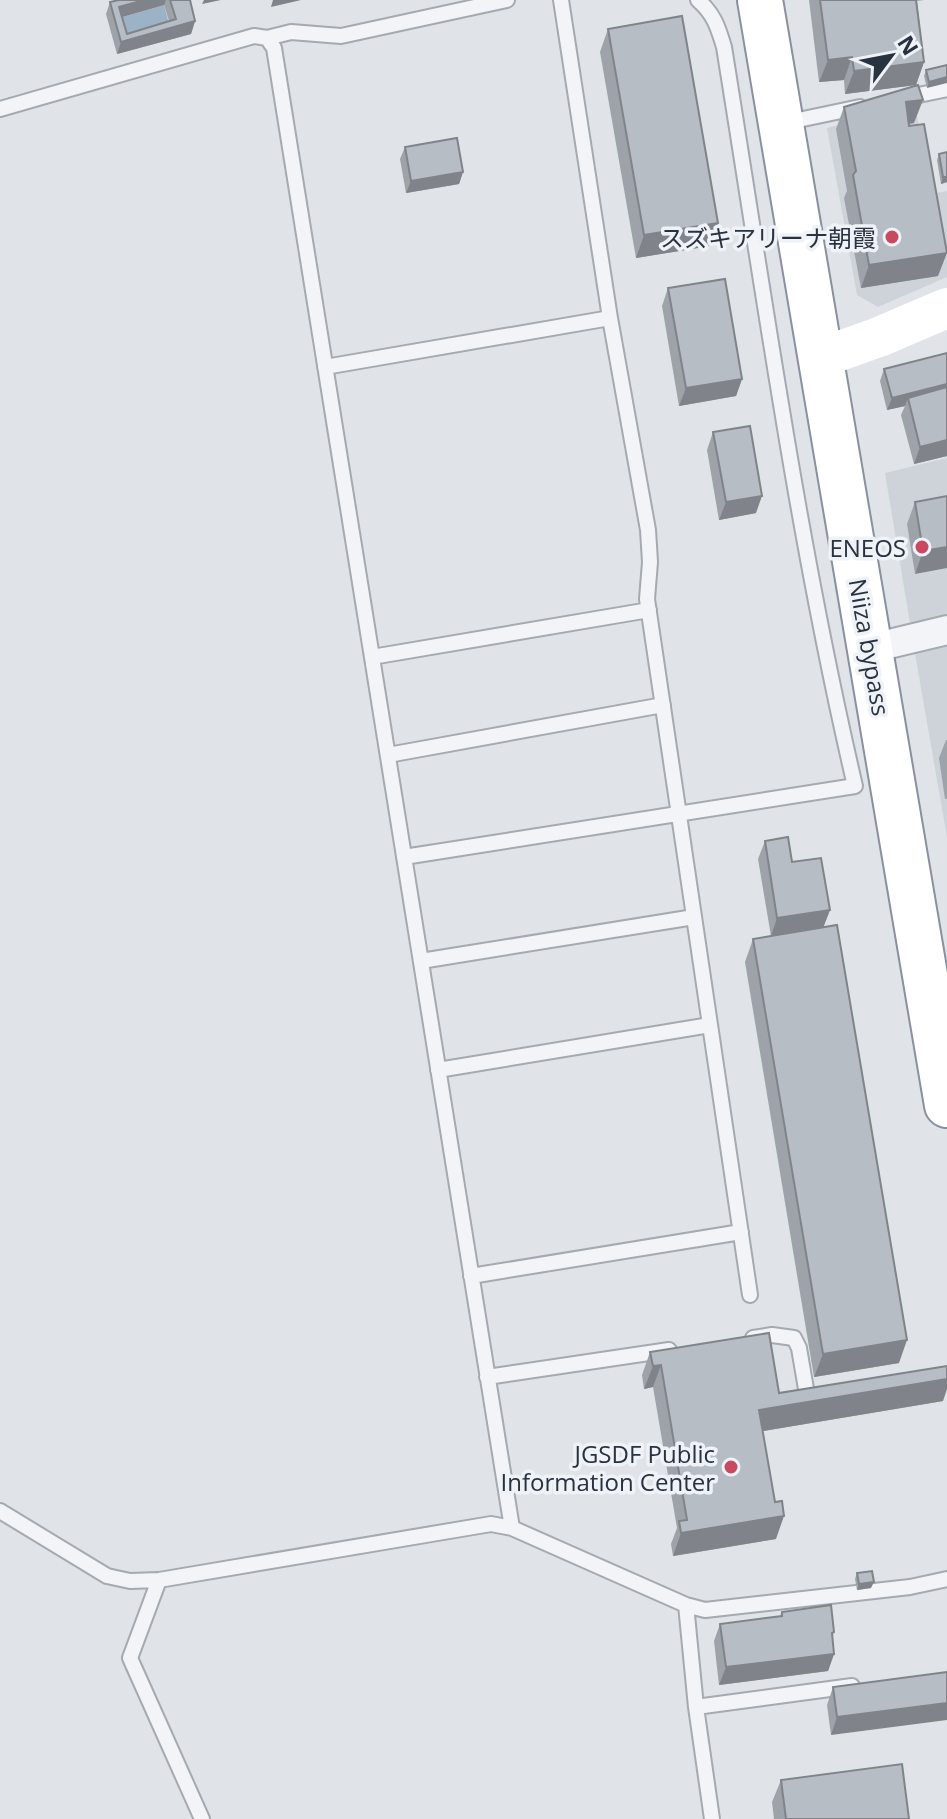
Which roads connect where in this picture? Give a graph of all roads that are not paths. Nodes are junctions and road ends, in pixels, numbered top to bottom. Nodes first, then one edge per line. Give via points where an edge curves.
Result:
1 (507, 0) edge
2 (561, 0) edge
3 (698, 0) edge
4 (760, 0) edge
5 (782, 0) edge
6 (267, 38) junction
7 (947, 89) edge
8 (0, 109) edge
9 (803, 119) junction
10 (947, 308) edge
11 (610, 318) junction
12 (831, 354) junction
13 (325, 367) junction
14 (649, 610) junction
15 (947, 630) edge
16 (889, 644) junction
17 (372, 657) junction
18 (663, 705) junction
19 (388, 755) junction
20 (679, 815) junction
21 (404, 857) junction
22 (694, 917) junction
23 (421, 961) junction
24 (947, 975) edge
25 (710, 1025) junction
26 (438, 1070) junction
27 (947, 1105) edge
28 (741, 1232) junction
29 (471, 1276) junction
30 (750, 1295) dead end
31 (740, 1340) edge
32 (677, 1349) edge
33 (487, 1377) junction
34 (832, 1395) edge
35 (0, 1511) edge
36 (512, 1528) junction
37 (947, 1579) edge
38 (159, 1580) junction
39 (686, 1605) junction
40 (860, 1685) edge
41 (696, 1707) junction
42 (202, 1819) edge
43 (712, 1819) edge

1 - 6 lane via 341,36 291,32
2 - 11 lane
3 - 20 lane via 718,24 724,47 807,558 855,786
4 - 12 highway, Niiza bypass
5 - 9 highway, Niiza bypass
6 - 8 lane via 254,36
6 - 13 lane via 274,48
7 - 9 lane
9 - 12 highway, Niiza bypass
10 - 12 street
11 - 13 lane
11 - 14 lane via 648,530
12 - 16 highway, Niiza bypass
12 - 27 highway, Niiza bypass
13 - 17 lane
14 - 17 lane
14 - 18 lane
15 - 16 street
16 - 24 highway, Niiza bypass
17 - 19 lane
18 - 19 lane
18 - 20 lane
19 - 21 lane
20 - 21 lane
20 - 22 lane
21 - 23 lane
22 - 23 lane
22 - 25 lane
23 - 26 lane
25 - 26 lane
25 - 28 lane
26 - 29 lane
28 - 29 lane
28 - 30 lane
29 - 33 lane
31 - 34 lane via 794,1338 806,1389 810,1395
32 - 33 lane
33 - 36 lane
35 - 38 lane via 107,1576
36 - 38 lane via 491,1524
36 - 39 lane
37 - 39 lane via 705,1610
38 - 42 lane via 130,1658
39 - 41 lane
40 - 41 lane
41 - 43 lane

